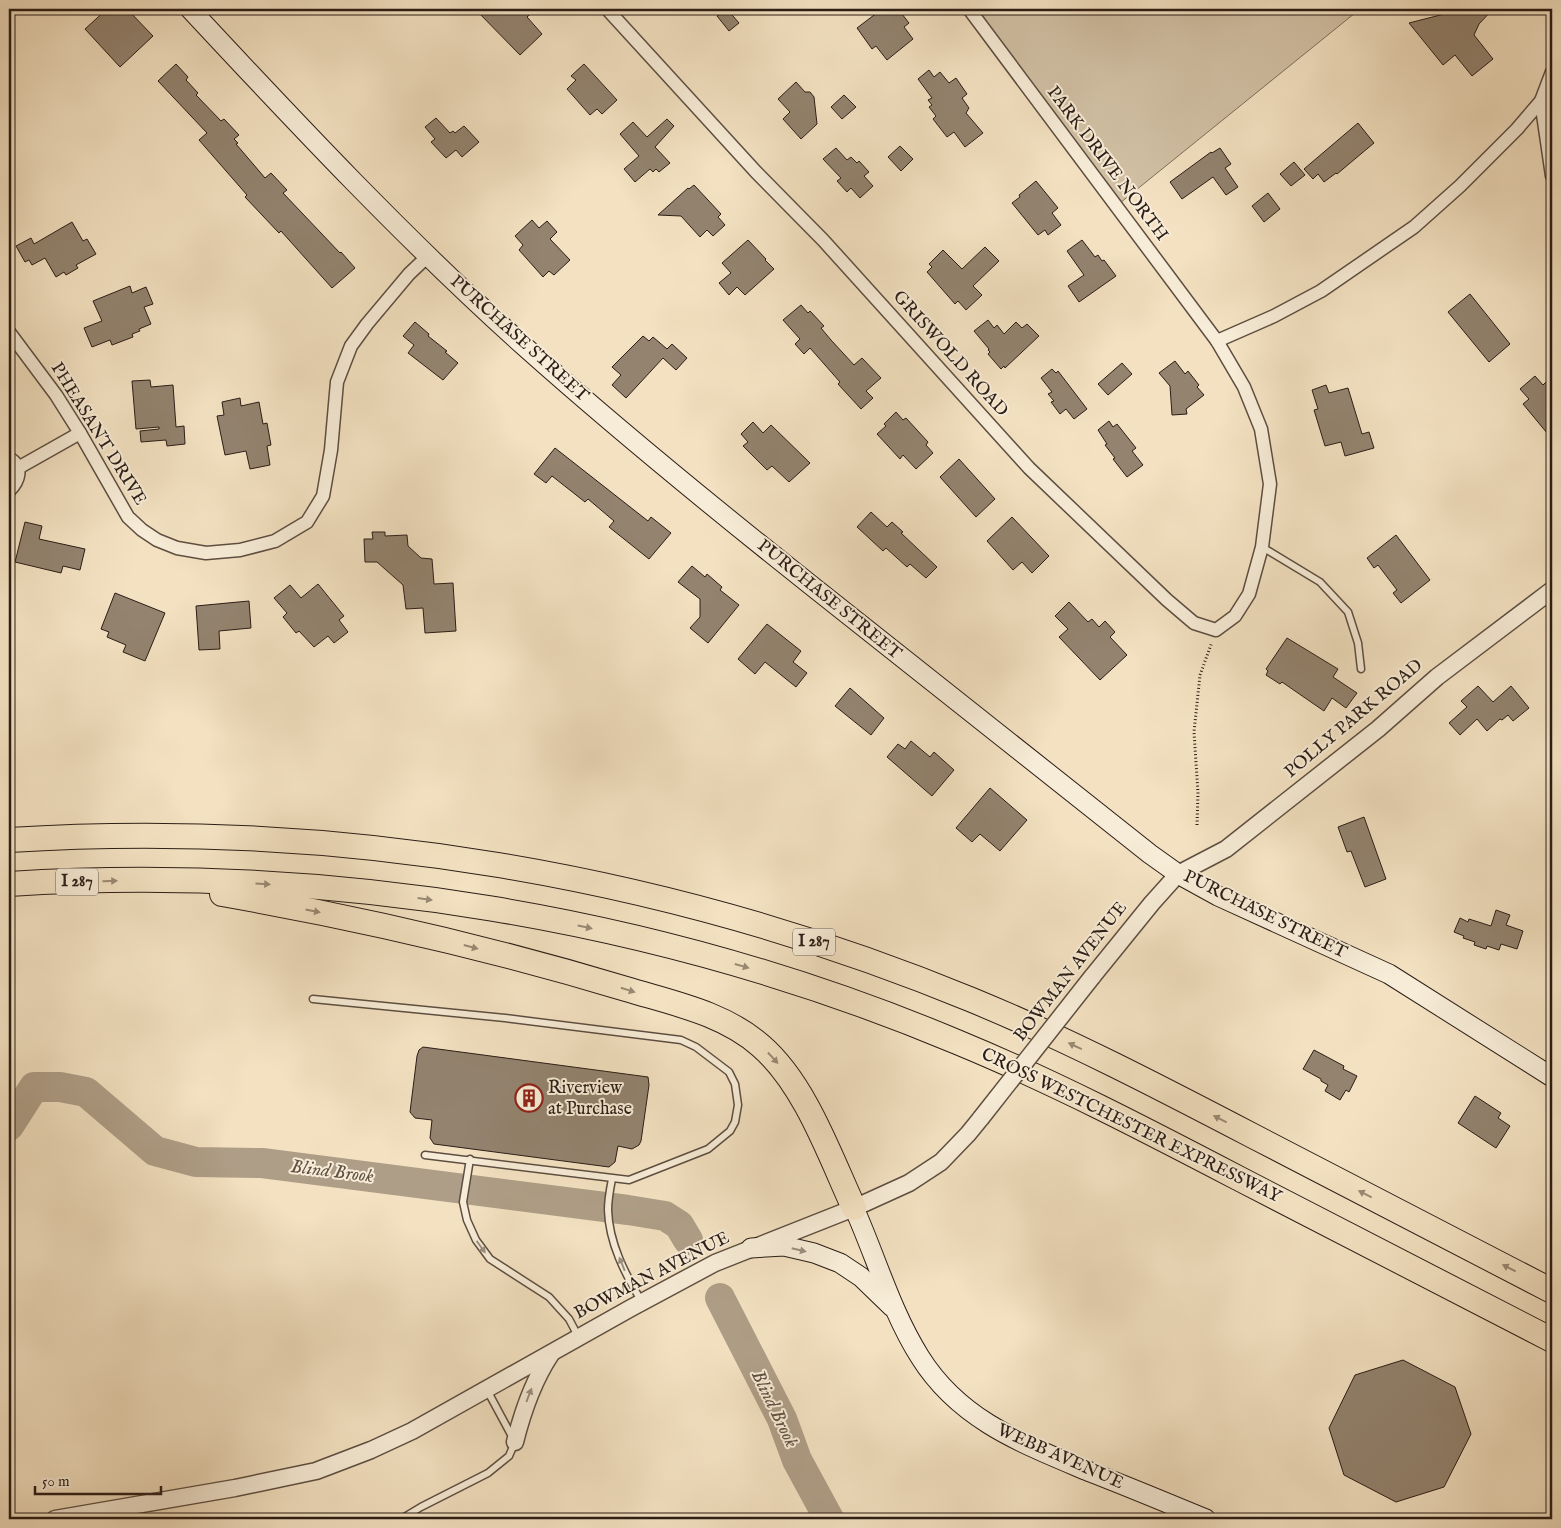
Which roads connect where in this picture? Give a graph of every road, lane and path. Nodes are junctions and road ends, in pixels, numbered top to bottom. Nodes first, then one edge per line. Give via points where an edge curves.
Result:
1 (190, 9) edge
2 (607, 9) edge
3 (969, 9) edge
4 (1552, 72) edge
5 (1541, 101) junction
6 (1552, 176) edge
7 (428, 256) junction
8 (9, 332) edge
9 (1217, 341) junction
10 (80, 433) junction
11 (9, 458) edge
12 (18, 468) junction
13 (9, 491) edge
14 (1262, 547) junction
15 (1552, 590) edge
16 (1216, 630) junction
17 (1361, 669) dead end
18 (1197, 825) dead end
19 (9, 840) edge
20 (1178, 874) junction
21 (144, 880) junction
22 (9, 884) edge
23 (313, 999) dead end
24 (1552, 1077) edge
25 (425, 1155) dead end
26 (470, 1159) junction
27 (612, 1179) junction
28 (854, 1208) junction
29 (751, 1248) junction
30 (1552, 1291) edge
31 (642, 1302) junction
32 (896, 1311) junction
33 (579, 1337) junction
34 (1552, 1340) edge
35 (552, 1352) junction
36 (487, 1389) junction
37 (515, 1442) junction
38 (55, 1519) edge
39 (401, 1519) edge
40 (1206, 1519) edge

1 - 7 main road, PURCHASE STREET
2 - 16 street, GRISWOLD ROAD via 823,240 1029,468 1167,600 1194,623
3 - 9 street, PARK DRIVE NORTH
4 - 5 street
5 - 6 street
5 - 9 street via 1460,186 1414,227 1321,291
7 - 10 street, PHEASANT DRIVE via 409,274 351,346 337,382 323,496 307,522 275,541 240,550 206,553 177,548 157,540 128,517
7 - 20 main road, PURCHASE STREET via 525,347 633,441 967,710
8 - 10 street, PHEASANT DRIVE
9 - 14 street, PARK DRIVE NORTH via 1244,387 1261,429 1270,484
10 - 12 street
11 - 12 street
12 - 13 street via 18,478
14 - 16 street via 1249,594 1235,616
14 - 17 lane via 1320,582 1348,612 1358,643
15 - 20 street, POLLY PARK ROAD via 1436,677 1378,728 1226,849
16 - 18 path via 1200,675 1194,732
30 -> 19 highway, I 287 via 1058,1038 913,977 765,926 552,874 397,851 209,837
20 - 24 main road, PURCHASE STREET via 1218,896 1389,974
20 - 28 street, BOWMAN AVENUE, bridge via 955,1148 926,1172 890,1193
22 -> 21 highway, CROSS WESTCHESTER EXPRESSWAY / I 287
21 -> 28 highway via 387,926 593,979 716,1018 761,1046 789,1077 810,1112
21 -> 34 highway, CROSS WESTCHESTER EXPRESSWAY / I 287 via 331,888 483,908 662,944 811,987 947,1037 1060,1087
23 - 27 lane via 681,1040 729,1072 735,1084 738,1105 730,1131 708,1149 629,1180
25 - 26 lane
26 - 27 lane
26 -> 33 lane via 463,1202 476,1240 490,1259 549,1297
31 -> 27 lane via 613,1243 609,1223
28 - 29 street, BOWMAN AVENUE
28 - 32 main road, WEBB AVENUE
29 - 31 street, BOWMAN AVENUE via 715,1263
29 -> 32 main road via 784,1246 840,1263 861,1277
31 - 33 street, BOWMAN AVENUE
32 - 40 main road, WEBB AVENUE via 934,1377 973,1414 1022,1443
33 - 35 street, BOWMAN AVENUE
35 - 36 street, BOWMAN AVENUE
37 -> 35 street via 532,1389
36 - 37 lane
36 - 38 street, BOWMAN AVENUE via 412,1431 316,1471
37 - 39 lane via 509,1456 488,1473

